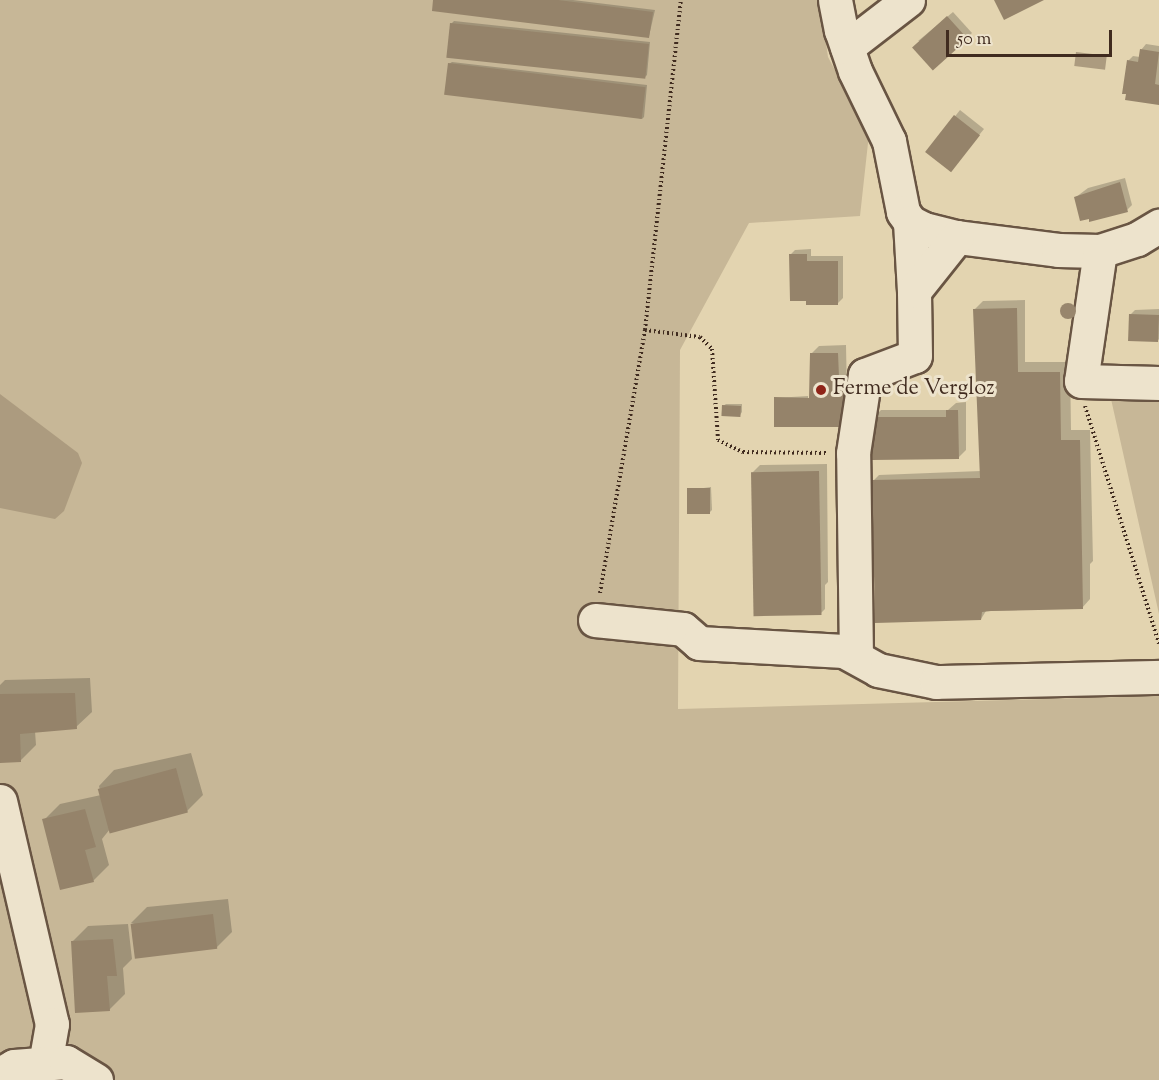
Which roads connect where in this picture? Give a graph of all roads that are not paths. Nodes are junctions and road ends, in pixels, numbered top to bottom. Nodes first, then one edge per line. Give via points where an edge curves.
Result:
1 (835, 0) edge
2 (908, 0) edge
3 (847, 47) junction
4 (910, 222) junction
5 (1159, 226) edge
6 (957, 237) junction
7 (1100, 251) junction
8 (914, 291) junction
9 (1159, 383) edge
10 (596, 620) road end
11 (856, 657) junction
12 (1159, 676) edge
13 (0, 801) edge
14 (45, 1064) junction
15 (0, 1074) edge
16 (96, 1080) edge

1 - 3 street
2 - 3 street
3 - 4 street via 889,141 903,212
4 - 6 street
4 - 8 street
5 - 7 street via 1137,239
6 - 7 street via 1058,250
6 - 8 street
7 - 9 street via 1081,381
8 - 11 street via 915,356 866,375 853,453
10 - 11 street via 683,629 699,643 844,651
11 - 12 street via 878,670 936,682
13 - 14 street via 52,1024
14 - 15 street via 14,1066
14 - 16 street via 66,1062

